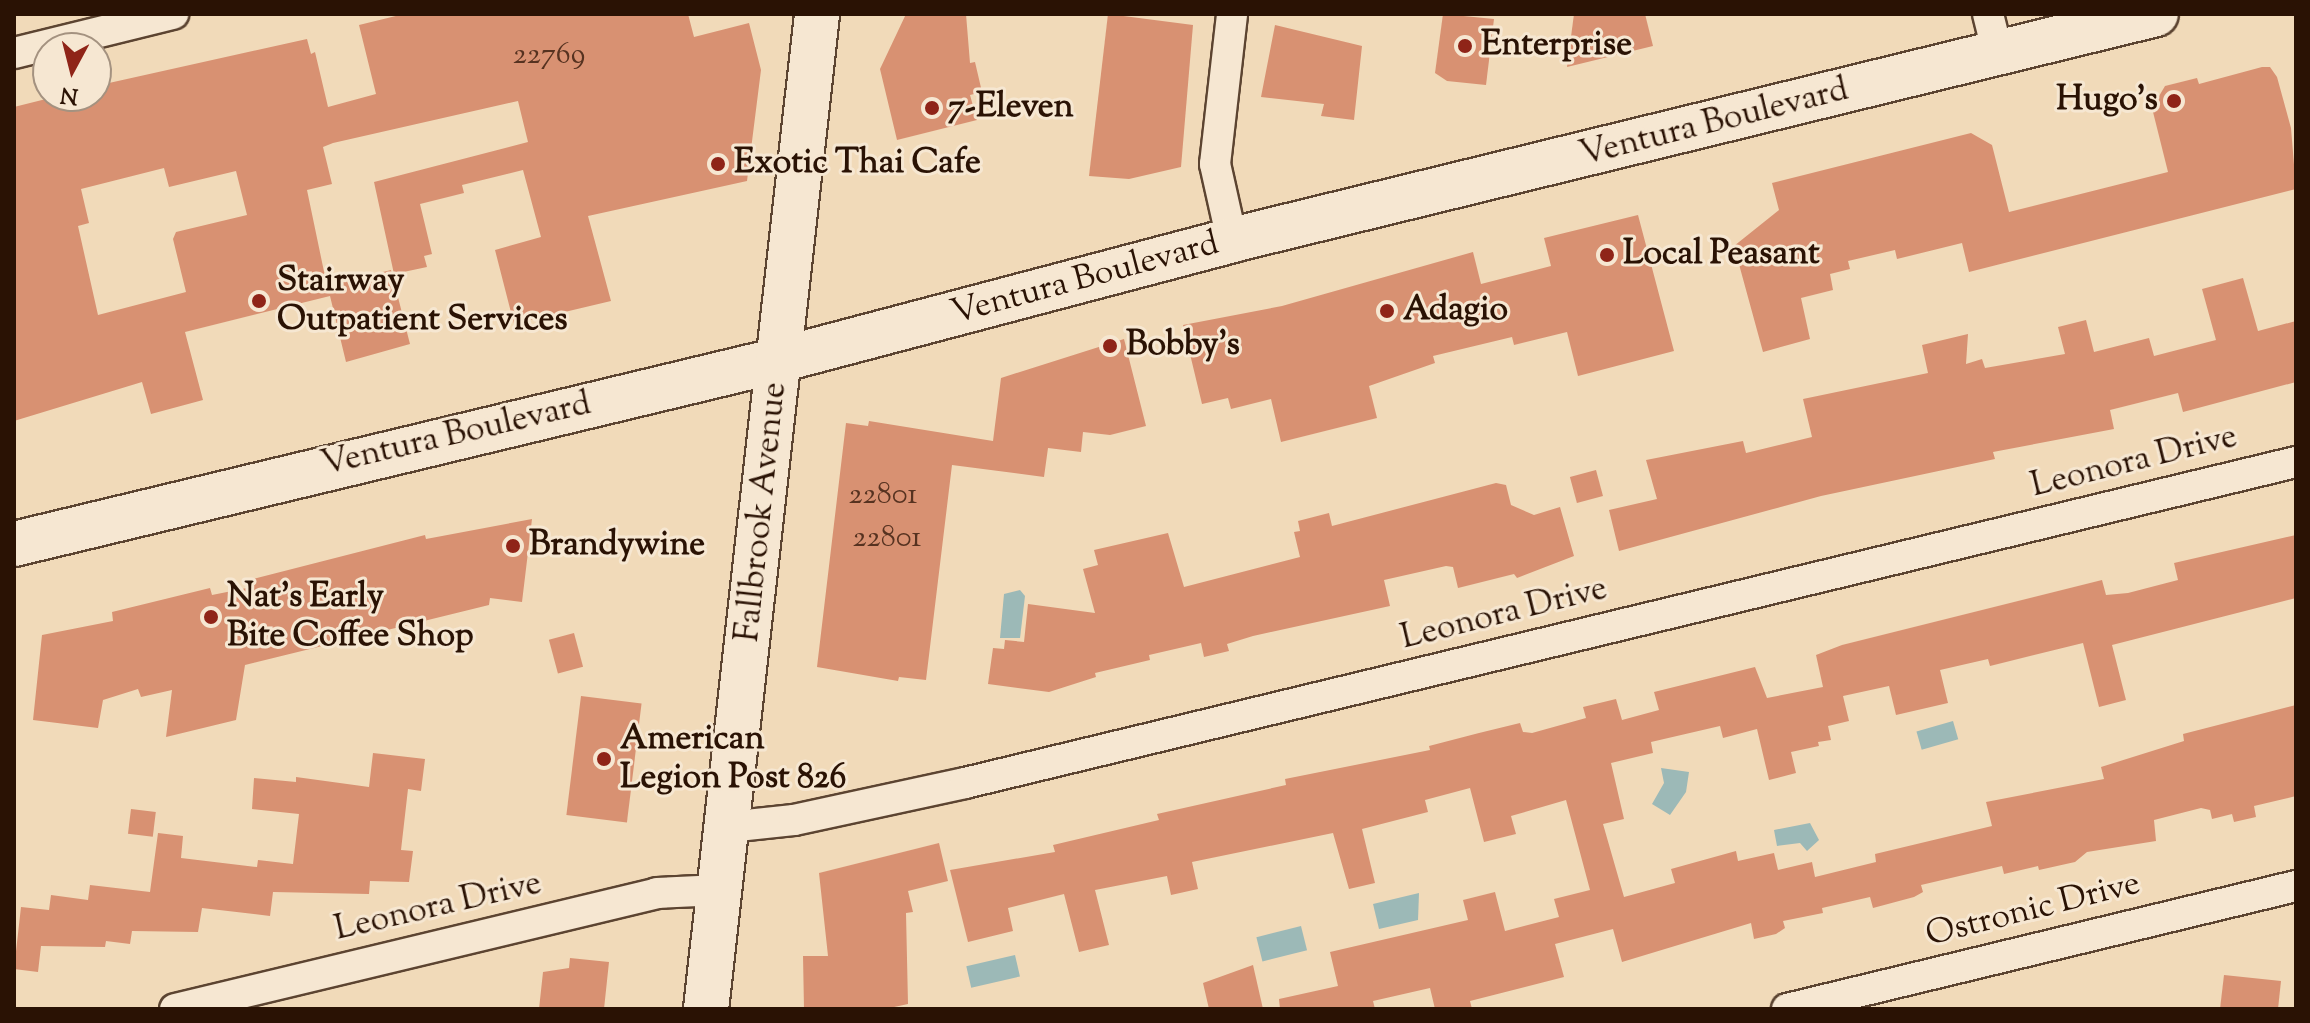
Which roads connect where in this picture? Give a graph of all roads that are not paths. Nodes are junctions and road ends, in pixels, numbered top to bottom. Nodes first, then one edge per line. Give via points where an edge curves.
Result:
1 (173, 14) edge
2 (817, 14) edge
3 (1232, 14) edge
4 (2156, 14) edge
5 (1993, 34) edge
6 (14, 53) edge
7 (1232, 240) junction
8 (779, 360) junction
9 (2296, 462) edge
10 (14, 544) edge
11 (728, 827) junction
12 (2296, 886) edge
13 (720, 890) junction
14 (175, 1009) edge
15 (706, 1009) edge
16 (1787, 1009) edge

1 - 6 street
2 - 8 main road, Fallbrook Avenue
3 - 7 street via 1215,164
4 - 5 main road, Ventura Boulevard
5 - 7 main road, Ventura Boulevard
7 - 8 main road, Ventura Boulevard
8 - 10 main road, Ventura Boulevard
8 - 11 main road, Fallbrook Avenue
9 - 11 street, Leonora Drive via 965,783 794,820
11 - 13 main road, Fallbrook Avenue
12 - 16 street, Ostronic Drive
13 - 14 street, Leonora Drive via 657,893
13 - 15 main road, Fallbrook Avenue

